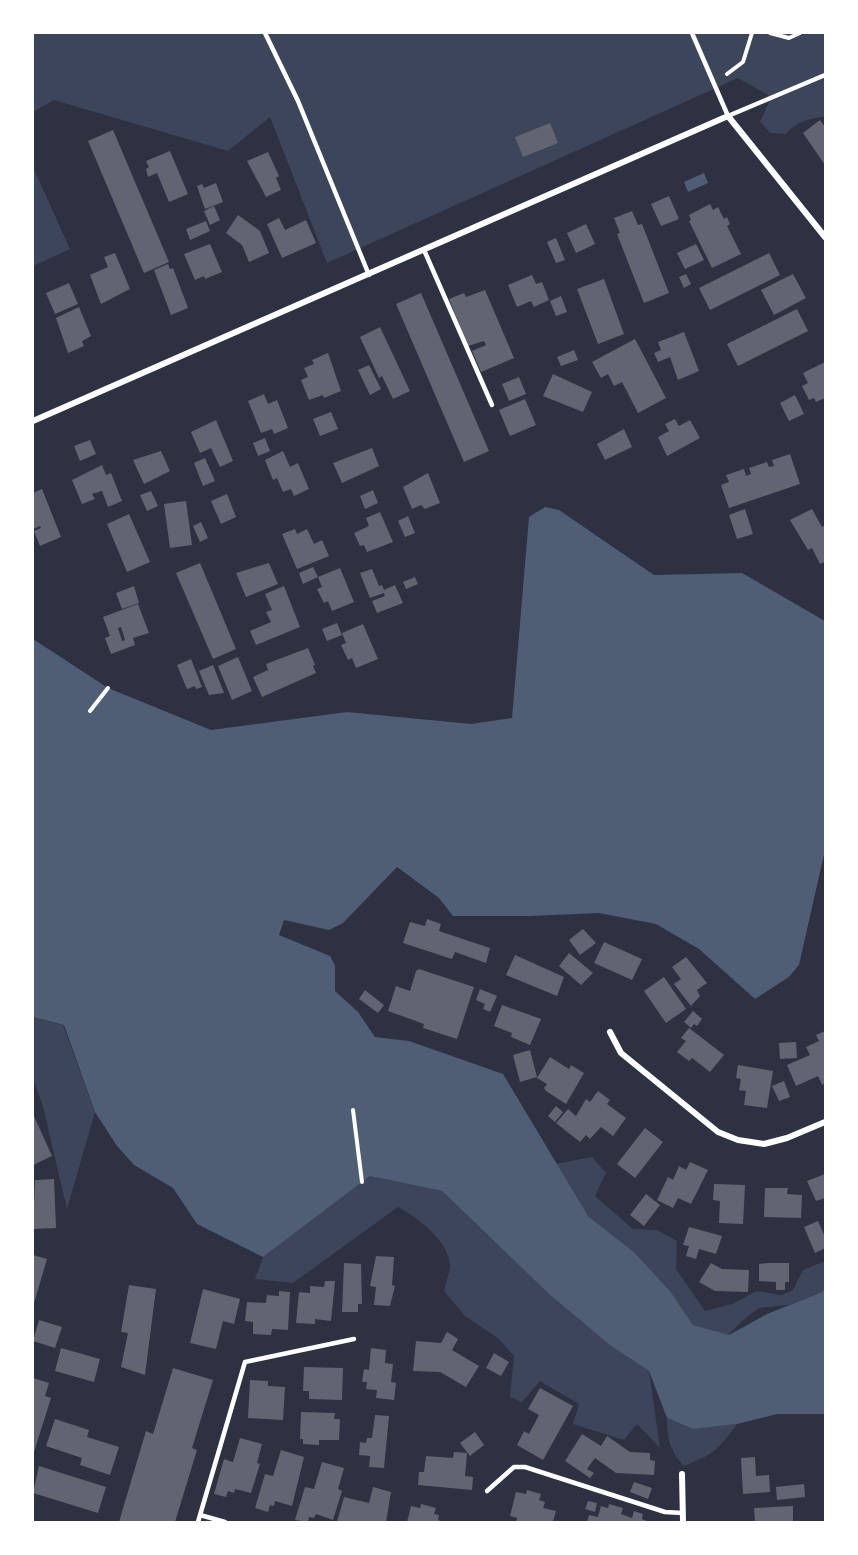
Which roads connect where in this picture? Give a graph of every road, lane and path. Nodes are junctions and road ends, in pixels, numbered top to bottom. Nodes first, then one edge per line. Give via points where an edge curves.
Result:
1 (265, 33) edge
2 (692, 33) edge
3 (752, 33) edge
4 (770, 33) edge
5 (800, 33) edge
6 (727, 74) dead end
7 (825, 75) edge
8 (728, 116) junction
9 (825, 237) edge
10 (424, 250) junction
11 (369, 275) junction
12 (492, 405) dead end
13 (33, 421) edge
14 (108, 688) dead end
15 (90, 711) dead end
16 (610, 1032) dead end
17 (353, 1110) dead end
18 (825, 1122) edge
19 (362, 1182) dead end
20 (354, 1339) dead end
21 (682, 1474) dead end
22 (487, 1491) dead end
23 (683, 1513) junction
24 (200, 1515) junction
25 (198, 1522) edge
26 (225, 1522) edge
27 (683, 1522) edge

1 - 11 lane via 298,101
2 - 8 lane
3 - 6 path via 743,62
4 - 5 path via 789,38
7 - 8 lane
8 - 9 street
8 - 10 street
10 - 11 street
10 - 12 lane
11 - 13 street
14 - 15 path
16 - 18 street via 621,1053 718,1132 765,1144
17 - 19 path
20 - 24 lane via 245,1362
21 - 23 street
22 - 23 lane via 514,1467 525,1467 665,1512
23 - 27 street
24 - 25 lane
24 - 26 lane

